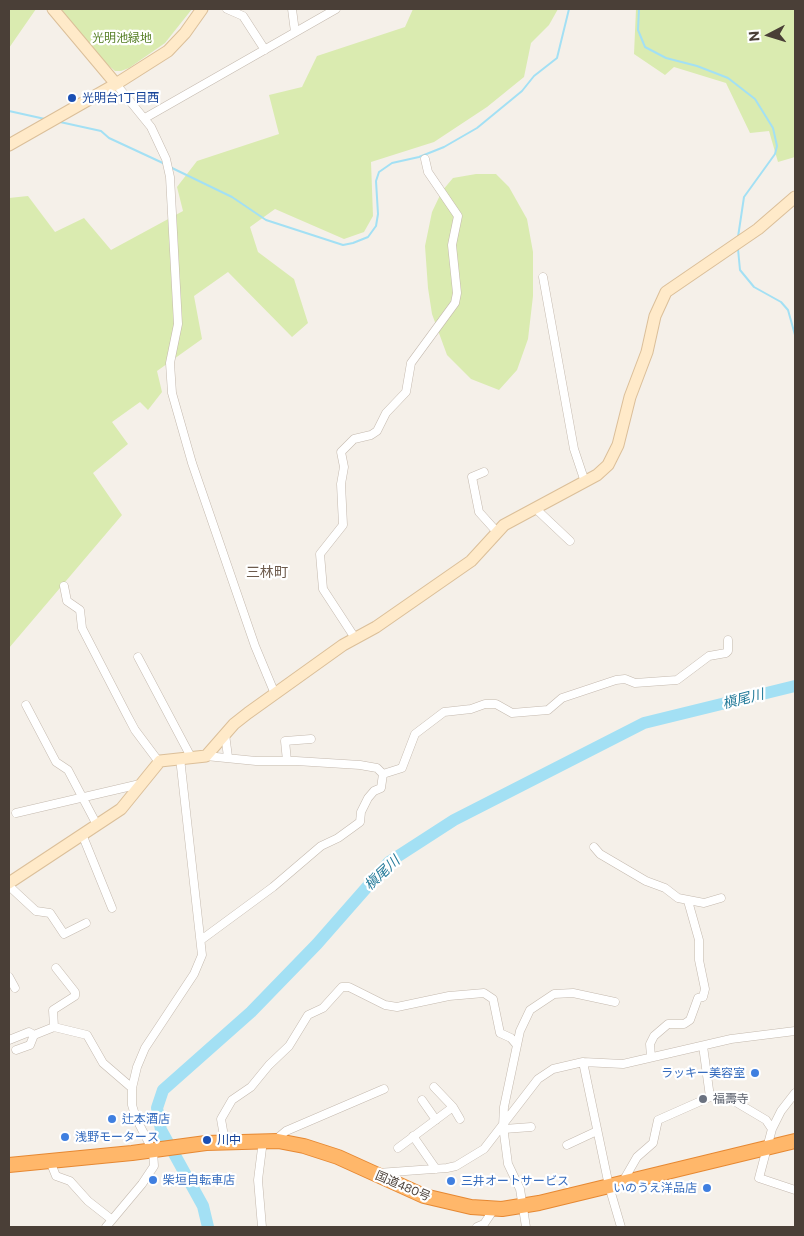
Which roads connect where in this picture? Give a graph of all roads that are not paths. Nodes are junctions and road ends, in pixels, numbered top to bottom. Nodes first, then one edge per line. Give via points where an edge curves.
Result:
1 (53, 9) edge
2 (202, 9) edge
3 (227, 9) edge
4 (292, 9) edge
5 (336, 9) edge
6 (295, 32) junction
7 (265, 50) junction
8 (116, 84) junction
9 (145, 118) junction
10 (9, 146) edge
11 (425, 159) dead end
12 (795, 197) edge
13 (543, 277) dead end
14 (484, 472) dead end
15 (585, 482) junction
16 (535, 508) junction
17 (498, 532) junction
18 (570, 541) dead end
19 (64, 586) dead end
20 (355, 638) junction
21 (728, 640) dead end
22 (138, 657) dead end
23 (275, 694) junction
24 (26, 705) dead end
25 (225, 734) junction
26 (311, 739) dead end
27 (206, 756) junction
28 (185, 757) junction
29 (228, 757) junction
30 (287, 761) junction
31 (159, 762) junction
32 (383, 774) junction
33 (140, 784) junction
34 (82, 798) junction
35 (16, 813) dead end
36 (97, 825) junction
37 (82, 834) junction
38 (594, 847) dead end
39 (9, 885) edge
40 (721, 898) dead end
41 (688, 901) junction
42 (112, 908) dead end
43 (86, 923) dead end
44 (201, 940) junction
45 (56, 968) dead end
46 (9, 977) edge
47 (16, 988) dead end
48 (615, 1002) dead end
49 (54, 1028) junction
50 (795, 1031) edge
51 (34, 1035) junction
52 (9, 1040) edge
53 (516, 1044) junction
54 (703, 1046) junction
55 (16, 1050) dead end
56 (651, 1057) junction
57 (583, 1062) junction
58 (434, 1087) dead end
59 (132, 1088) junction
60 (384, 1089) dead end
61 (795, 1093) edge
62 (710, 1098) junction
63 (422, 1100) dead end
64 (453, 1107) junction
65 (460, 1119) dead end
66 (436, 1120) junction
67 (504, 1127) junction
68 (531, 1127) dead end
69 (772, 1129) junction
70 (597, 1131) junction
71 (413, 1136) junction
72 (263, 1140) junction
73 (278, 1141) junction
74 (795, 1141) edge
75 (225, 1142) junction
76 (567, 1145) dead end
77 (398, 1148) dead end
78 (767, 1148) junction
79 (157, 1150) junction
80 (50, 1161) junction
81 (9, 1165) edge
82 (436, 1169) junction
83 (373, 1174) junction
84 (615, 1185) junction
85 (795, 1190) edge
86 (523, 1206) junction
87 (494, 1209) junction
88 (111, 1219) junction
89 (106, 1227) edge
90 (262, 1227) edge
91 (479, 1227) edge
92 (526, 1227) edge
93 (621, 1227) edge

1 - 8 street
2 - 8 street via 168,51
3 - 7 street via 242,16
4 - 6 street
5 - 6 street
6 - 7 street
7 - 9 street
8 - 9 street
8 - 10 street
9 - 23 street via 161,146 170,177 178,324 170,363 172,393 192,463 255,646
11 - 20 street via 428,172 458,216 452,245 456,303 411,363 406,392 386,413 377,431 354,439 341,452 344,467 341,484 343,525 320,554 323,589
12 - 15 street via 758,229 666,292 655,316 647,352 613,456 608,466
13 - 15 street via 574,449
14 - 17 street via 472,477 479,512
15 - 16 street
16 - 17 street via 504,525
16 - 18 street
17 - 20 street via 471,561
19 - 31 street via 67,601 80,610 82,628 127,714
20 - 23 street
21 - 32 street via 726,653 709,656 677,680 635,683 616,680 562,698 548,710 512,714 496,704 485,704 444,712 415,734 402,768
22 - 28 street
23 - 25 street
24 - 34 street via 56,762 68,770
25 - 27 street
25 - 29 street
26 - 30 street via 285,741
27 - 28 street
27 - 29 street
28 - 31 street
28 - 44 street
29 - 30 street
30 - 32 street via 360,765 377,768
31 - 33 street
32 - 44 street via 381,788 374,790 368,798 360,822 321,846 273,887
33 - 34 street
33 - 36 street via 121,809
34 - 35 street
34 - 36 street
36 - 37 street
37 - 39 street
37 - 42 street
38 - 41 street via 646,882
39 - 43 street via 36,910 50,913 64,934
40 - 41 street via 704,903
41 - 56 street via 699,940 698,960 705,989 690,1020 684,1024 668,1024 654,1036 650,1044
44 - 59 street via 201,961 145,1048
45 - 49 street via 75,996 53,1010
46 - 47 street
48 - 53 street via 573,993 554,994 530,1010
49 - 51 street
49 - 59 street via 87,1035 103,1063
50 - 54 street
51 - 52 street via 30,1032
51 - 55 street via 30,1045
53 - 67 street via 504,1108
53 - 75 street via 500,1033 493,999 484,993 449,996 397,1007 342,987 323,1008 308,1014 289,1046 251,1087 232,1100 221,1119
54 - 56 street
54 - 62 street
56 - 57 street via 623,1064
57 - 67 street via 544,1073
57 - 70 street
58 - 64 street
59 - 79 street via 136,1118
60 - 73 street via 286,1131
61 - 69 street
62 - 69 street via 734,1101 766,1120
62 - 84 street via 658,1120 653,1143
63 - 66 street
64 - 65 street
64 - 66 street
66 - 71 street
67 - 68 street
67 - 82 street via 484,1149 456,1166
67 - 86 street via 508,1164 520,1189
69 - 78 street
70 - 76 street
70 - 84 street via 602,1156
71 - 77 street
71 - 82 street
72 - 73 highway, 国道480号
72 - 75 highway, 国道480号
72 - 90 street via 258,1180
73 - 83 highway, 国道480号 via 321,1151
74 - 78 highway, 国道480号
75 - 79 highway, 国道480号
78 - 84 highway, 国道480号
78 - 85 street via 758,1178
79 - 80 highway, 国道480号
79 - 88 street via 154,1166 142,1184
80 - 81 highway, 国道480号
80 - 88 street via 56,1176 70,1181
82 - 83 street
83 - 87 highway, 国道480号 via 424,1196 452,1204
84 - 86 highway, 国道480号
84 - 93 street
86 - 87 highway, 国道480号
86 - 92 street
87 - 91 street
88 - 89 street

